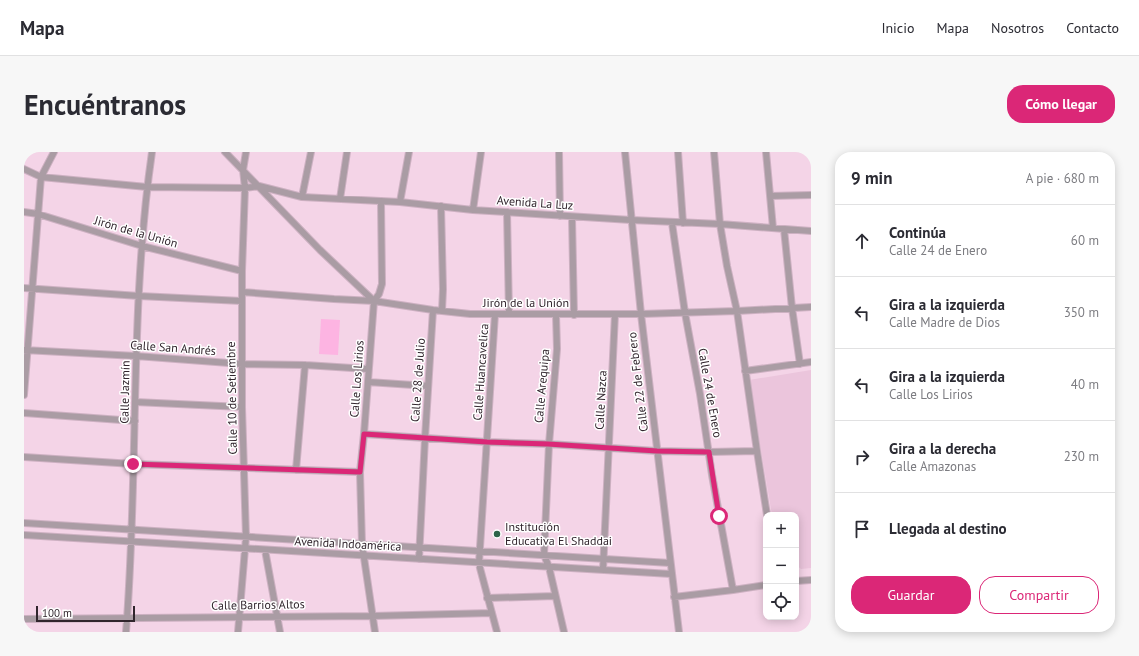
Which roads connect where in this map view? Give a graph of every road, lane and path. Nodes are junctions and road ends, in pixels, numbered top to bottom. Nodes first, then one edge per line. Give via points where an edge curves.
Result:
1 (54, 152) edge
2 (152, 152) edge
3 (225, 152) edge
4 (246, 152) edge
5 (310, 152) edge
6 (348, 152) edge
7 (409, 152) edge
8 (481, 152) edge
9 (560, 152) edge
10 (625, 152) edge
11 (678, 152) edge
12 (714, 152) edge
13 (766, 152) edge
14 (24, 169) edge
15 (243, 170) junction
16 (41, 177) junction
17 (259, 186) junction
18 (147, 187) junction
19 (245, 188) junction
20 (811, 195) edge
21 (770, 196) junction
22 (302, 197) junction
23 (340, 199) junction
24 (381, 201) junction
25 (400, 202) junction
26 (441, 206) junction
27 (473, 210) junction
28 (24, 212) edge
29 (507, 212) junction
30 (38, 214) junction
31 (560, 216) junction
32 (572, 217) junction
33 (631, 220) junction
34 (672, 223) junction
35 (683, 223) junction
36 (720, 224) junction
37 (773, 228) junction
38 (784, 229) junction
39 (811, 231) edge
40 (142, 246) junction
41 (242, 271) junction
42 (24, 288) edge
43 (32, 288) junction
44 (242, 292) junction
45 (139, 296) junction
46 (242, 301) junction
47 (374, 301) junction
48 (811, 307) edge
49 (792, 308) junction
50 (433, 310) junction
51 (442, 311) junction
52 (737, 311) junction
53 (685, 313) junction
54 (495, 314) junction
55 (509, 314) junction
56 (615, 314) junction
57 (641, 314) junction
58 (556, 315) junction
59 (574, 315) junction
60 (26, 350) edge
61 (136, 356) junction
62 (811, 362) edge
63 (242, 364) junction
64 (800, 364) junction
65 (305, 365) junction
66 (368, 369) junction
67 (745, 371) junction
68 (368, 382) junction
69 (428, 386) junction
70 (24, 395) edge
71 (135, 402) junction
72 (242, 407) junction
73 (24, 413) edge
74 (136, 420) junction
75 (364, 434) junction
76 (425, 438) junction
77 (487, 442) junction
78 (548, 444) junction
79 (609, 448) junction
80 (657, 451) junction
81 (756, 451) junction
82 (709, 452) junction
83 (24, 457) edge
84 (133, 464) junction
85 (244, 468) junction
86 (296, 470) junction
87 (360, 472) junction
88 (766, 512) edge
89 (24, 524) edge
90 (132, 530) junction
91 (24, 535) edge
92 (246, 537) junction
93 (132, 542) junction
94 (362, 544) junction
95 (245, 548) junction
96 (420, 548) junction
97 (265, 550) junction
98 (480, 551) junction
99 (544, 555) junction
100 (364, 556) junction
101 (419, 559) junction
102 (604, 559) junction
103 (480, 563) junction
104 (670, 563) junction
105 (548, 567) junction
106 (604, 570) junction
107 (671, 574) junction
108 (811, 580) edge
109 (799, 581) edge
110 (763, 585) edge
111 (733, 590) junction
112 (555, 596) junction
113 (674, 596) junction
114 (487, 598) junction
115 (492, 613) junction
116 (239, 616) junction
117 (277, 616) junction
118 (372, 616) junction
119 (127, 618) junction
120 (24, 619) edge
121 (126, 632) edge
122 (238, 632) edge
123 (280, 632) edge
124 (375, 632) edge
125 (497, 632) edge
126 (564, 632) edge
127 (679, 632) edge

1 - 16 street
2 - 18 street, Calle Jazmín
3 - 15 street
4 - 15 street, Calle 10 de Setiembre
5 - 22 street
6 - 23 street
7 - 25 street
8 - 27 street
9 - 31 street
10 - 33 street, Calle 22 de Febrero
11 - 35 street
12 - 36 street
13 - 21 street
14 - 16 street
15 - 17 street
15 - 19 street, Calle 10 de Setiembre
16 - 18 street
16 - 30 street
17 - 19 street
17 - 22 street, Avenida La Luz
17 - 47 street via 320,250
18 - 19 street
18 - 40 street, Calle Jazmín
19 - 41 street, Calle 10 de Setiembre
20 - 21 street
21 - 37 street
22 - 23 street, Avenida La Luz
23 - 24 street, Avenida La Luz
24 - 25 street, Avenida La Luz
24 - 47 street, Calle Los Lirios via 382,284
25 - 26 street, Avenida La Luz
26 - 27 street, Avenida La Luz
26 - 51 street
27 - 29 street, Avenida La Luz
28 - 30 street, Jirón de la Unión
29 - 31 street, Avenida La Luz
29 - 55 street
30 - 40 street, Jirón de la Unión
30 - 43 street
31 - 32 street, Avenida La Luz
32 - 33 street, Avenida La Luz
32 - 59 street
33 - 34 street, Avenida La Luz
33 - 57 street, Calle 22 de Febrero
34 - 35 street, Avenida La Luz
34 - 53 street, Calle 24 de Enero
35 - 36 street, Avenida La Luz
36 - 37 street, Avenida La Luz
36 - 52 street
37 - 38 street, Avenida La Luz
38 - 39 street, Avenida La Luz
38 - 49 street
40 - 41 street, Jirón de la Unión
40 - 45 street, Calle Jazmín
41 - 44 street, Calle 10 de Setiembre
42 - 43 street
43 - 45 street
43 - 60 street
44 - 46 street, Calle 10 de Setiembre
44 - 47 street, Jirón de la Unión
45 - 46 street
45 - 61 street, Calle Jazmín
46 - 63 street, Calle 10 de Setiembre
47 - 50 street, Jirón de la Unión
47 - 66 street, Calle Los Lirios
48 - 49 street, Jirón de la Unión
49 - 52 street, Jirón de la Unión
49 - 64 street
50 - 51 street, Jirón de la Unión
50 - 69 street, Calle 28 de Julio
51 - 54 street, Jirón de la Unión
52 - 53 street, Jirón de la Unión
52 - 67 street
53 - 57 street, Jirón de la Unión
53 - 82 street, Calle 24 de Enero
54 - 55 street, Jirón de la Unión
54 - 77 street, Calle Huancavelica
55 - 58 street, Jirón de la Unión
56 - 57 street, Jirón de la Unión
56 - 59 street, Jirón de la Unión
56 - 79 street, Calle Nazca
57 - 80 street, Calle 22 de Febrero
58 - 59 street, Jirón de la Unión
58 - 78 street, Calle Arequipa via 557,349
60 - 61 street, Calle San Andrés
60 - 70 street
61 - 63 street, Calle San Andrés
61 - 71 street, Calle Jazmín
62 - 64 street
63 - 65 street, Calle San Andrés
63 - 72 street, Calle 10 de Setiembre
64 - 67 street
65 - 66 street, Calle San Andrés
65 - 86 street
66 - 68 street, Calle Los Lirios
67 - 81 street
68 - 69 street
68 - 75 street, Calle Los Lirios
69 - 76 street, Calle 28 de Julio
71 - 72 street
71 - 74 street, Calle Jazmín
72 - 85 street, Calle 10 de Setiembre
73 - 74 street
74 - 84 street, Calle Jazmín
75 - 76 street
75 - 87 street, Calle Los Lirios
76 - 77 street
76 - 96 street, Calle 28 de Julio
77 - 78 street
77 - 98 street, Calle Huancavelica
78 - 79 street
78 - 99 street, Calle Arequipa
79 - 80 street
79 - 102 street, Calle Nazca
80 - 82 street
80 - 104 street, Calle 22 de Febrero
81 - 82 street
81 - 88 street
82 - 111 street, Calle 24 de Enero
83 - 84 street
84 - 85 street
84 - 90 street, Calle Jazmín
85 - 86 street
85 - 92 street, Calle 10 de Setiembre
86 - 87 street
87 - 94 street, Calle Los Lirios
89 - 90 street, Avenida Indoamérica
90 - 92 street, Avenida Indoamérica
90 - 93 street, Calle Jazmín
91 - 93 street, Avenida Indoamérica
92 - 94 street, Avenida Indoamérica
92 - 95 street, Calle 10 de Setiembre
93 - 95 street, Avenida Indoamérica
93 - 119 street, Calle Jazmín
94 - 96 street, Avenida Indoamérica
94 - 100 street, Calle Los Lirios
95 - 97 street, Avenida Indoamérica
95 - 116 street, Calle 10 de Setiembre
96 - 98 street, Avenida Indoamérica
96 - 101 street, Calle 28 de Julio
97 - 100 street, Avenida Indoamérica
97 - 117 street
98 - 99 street, Avenida Indoamérica
98 - 103 street, Calle Huancavelica
99 - 102 street, Avenida Indoamérica
99 - 105 street
100 - 101 street, Avenida Indoamérica
100 - 118 street, Calle Los Lirios
101 - 103 street, Avenida Indoamérica
102 - 104 street, Avenida Indoamérica
102 - 106 street, Calle Nazca
103 - 105 street, Avenida Indoamérica
103 - 114 street, Calle Huancavelica
104 - 107 street, Calle 22 de Febrero
105 - 106 street, Avenida Indoamérica
105 - 112 street
106 - 107 street, Avenida Indoamérica
107 - 113 street, Calle 22 de Febrero
108 - 109 street
110 - 111 street
111 - 113 street
112 - 114 street
112 - 126 street
113 - 127 street, Calle 22 de Febrero
114 - 115 street, Calle Huancavelica
115 - 118 street, Calle Barrios Altos
115 - 125 street, Calle Huancavelica
116 - 117 street, Calle Barrios Altos
116 - 119 street, Calle Barrios Altos
116 - 122 street, Calle 10 de Setiembre
117 - 118 street, Calle Barrios Altos
117 - 123 street
118 - 124 street, Calle Los Lirios
119 - 120 street, Calle Barrios Altos
119 - 121 street, Calle Jazmín

